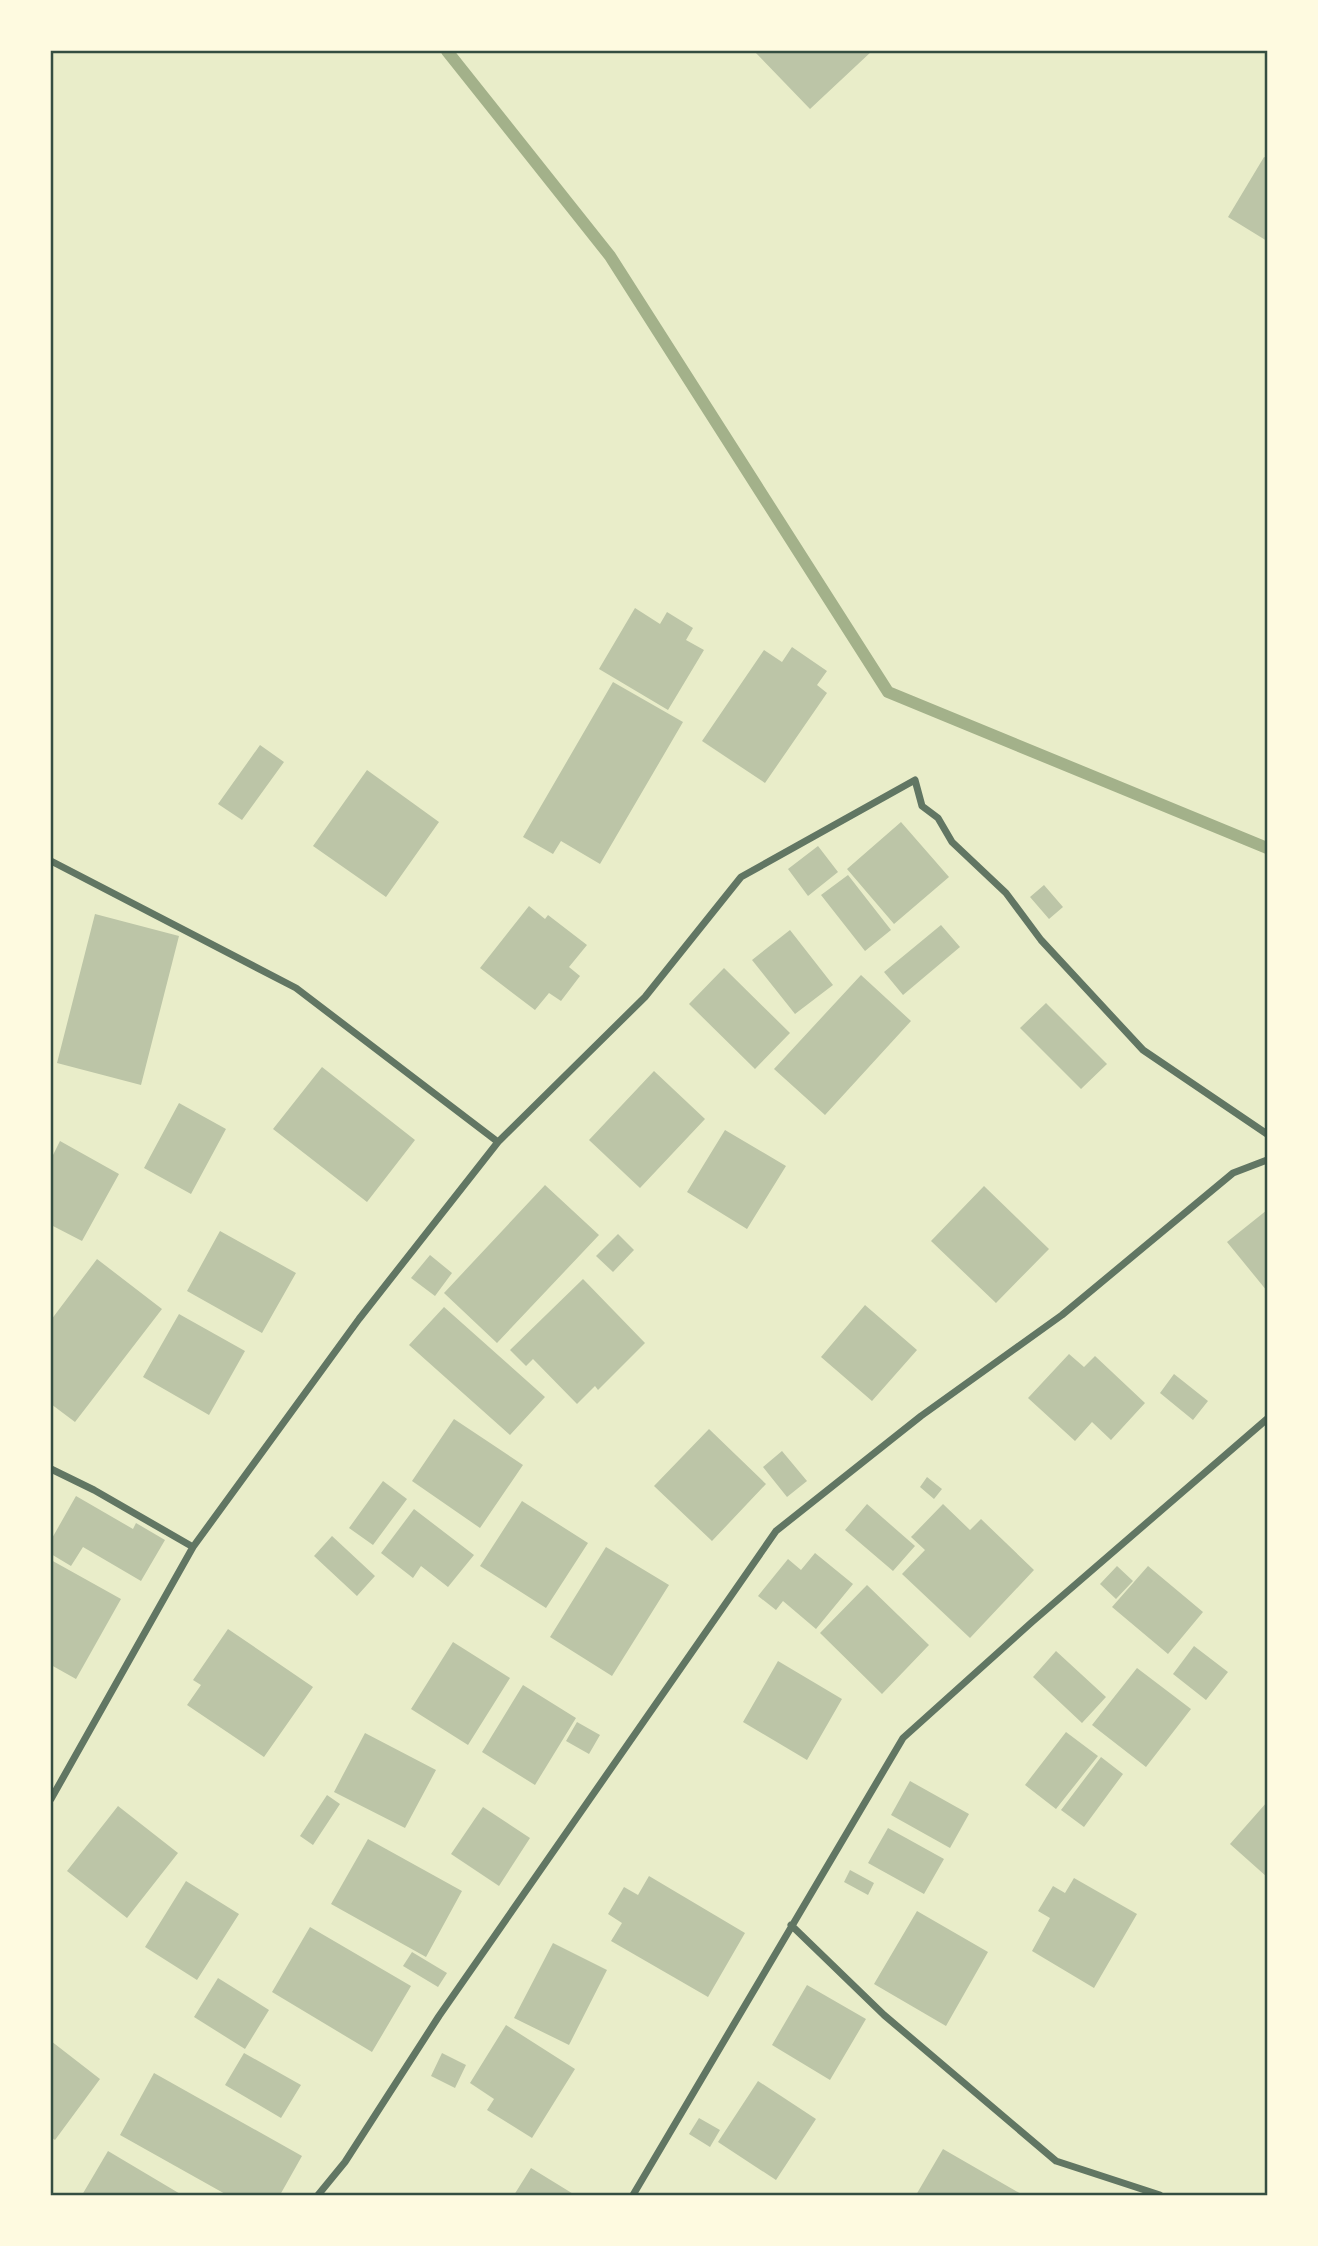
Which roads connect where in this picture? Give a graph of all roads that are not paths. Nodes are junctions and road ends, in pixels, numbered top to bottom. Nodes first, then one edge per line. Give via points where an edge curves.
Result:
1 (51, 861) edge
2 (1267, 1134) edge
3 (498, 1142) junction
4 (1267, 1160) edge
5 (1267, 1419) edge
6 (51, 1469) edge
7 (193, 1547) junction
8 (51, 1799) edge
9 (790, 1925) junction
10 (318, 2195) edge
11 (632, 2195) edge
12 (1160, 2195) edge

1 - 3 street via 296,988
2 - 3 street via 1143,1050 1041,940 1006,893 952,842 938,818 922,806 915,780 741,877 645,997
3 - 7 street via 359,1319
4 - 10 street via 1233,1173 1062,1315 920,1416 776,1531
5 - 9 street via 903,1738
6 - 7 street
7 - 8 street
9 - 11 street
9 - 12 street via 884,2015 1056,2161

